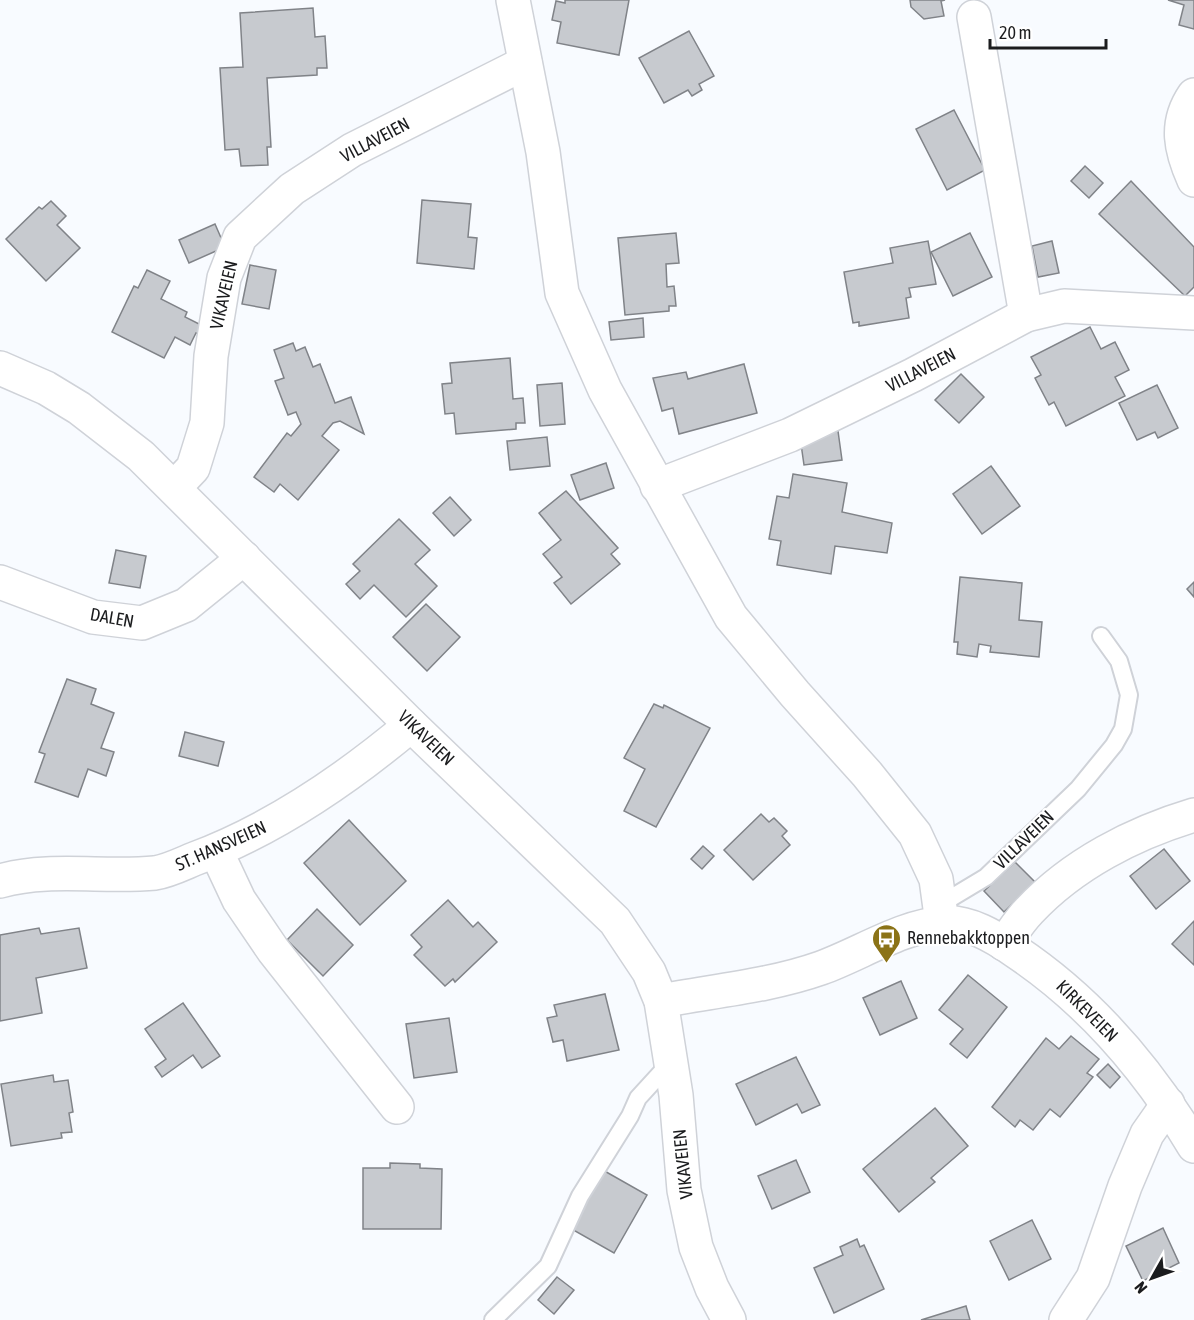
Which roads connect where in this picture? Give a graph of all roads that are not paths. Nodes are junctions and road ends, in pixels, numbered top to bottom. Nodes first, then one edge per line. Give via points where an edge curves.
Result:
1 (513, 0) edge
2 (974, 17) dead end
3 (525, 63) junction
4 (1194, 95) edge
5 (1194, 180) edge
6 (240, 237) joint
7 (1194, 313) edge
8 (1026, 315) junction
9 (0, 368) edge
10 (657, 486) junction
11 (174, 488) junction
12 (244, 558) junction
13 (0, 582) edge
14 (1101, 636) dead end
15 (411, 725) junction
16 (1194, 814) edge
17 (216, 851) junction
18 (0, 880) edge
19 (942, 914) junction
20 (1004, 944) junction
21 (660, 1001) junction
22 (671, 1062) junction
23 (1168, 1104) junction
24 (397, 1107) dead end
25 (1194, 1146) edge
26 (493, 1320) edge
27 (729, 1320) edge
28 (1066, 1320) edge

1 - 3 street
2 - 8 street
3 - 6 street, VILLAVEIEN via 351,150 292,189
3 - 10 street via 543,152 562,293 605,390
4 - 5 street via 1185,109 1181,151
6 - 11 street, VIKAVEIEN via 224,278 211,356 207,423 193,468
7 - 8 street, VILLAVEIEN via 1064,306
8 - 10 street, VILLAVEIEN via 790,435
9 - 11 street, VIKAVEIEN via 79,408 141,456
10 - 19 street via 730,617 915,834 936,879
11 - 12 street, VIKAVEIEN
12 - 13 street, DALEN via 186,605 142,623 93,617
12 - 15 street, VIKAVEIEN
14 - 19 lane, VILLAVEIEN via 1119,661 1129,695 1123,729 1114,745 1078,789
15 - 17 street, ST. HANSVEIEN via 375,755 271,824
15 - 21 street, VIKAVEIEN via 615,921 649,972
16 - 20 street via 1158,826 1108,851 1065,879 1029,911
17 - 18 street, ST. HANSVEIEN via 158,873 24,874
17 - 24 street via 239,900 273,950
19 - 20 street, KIRKEVEIEN
19 - 21 street via 921,928 819,969
20 - 23 street, KIRKEVEIEN via 1071,992 1102,1023
21 - 22 street, VIKAVEIEN
22 - 26 lane via 638,1098 580,1196 548,1266
22 - 27 street, VIKAVEIEN via 684,1190 696,1247
23 - 25 street, KIRKEVEIEN
23 - 28 street via 1143,1145 1125,1186 1093,1278

